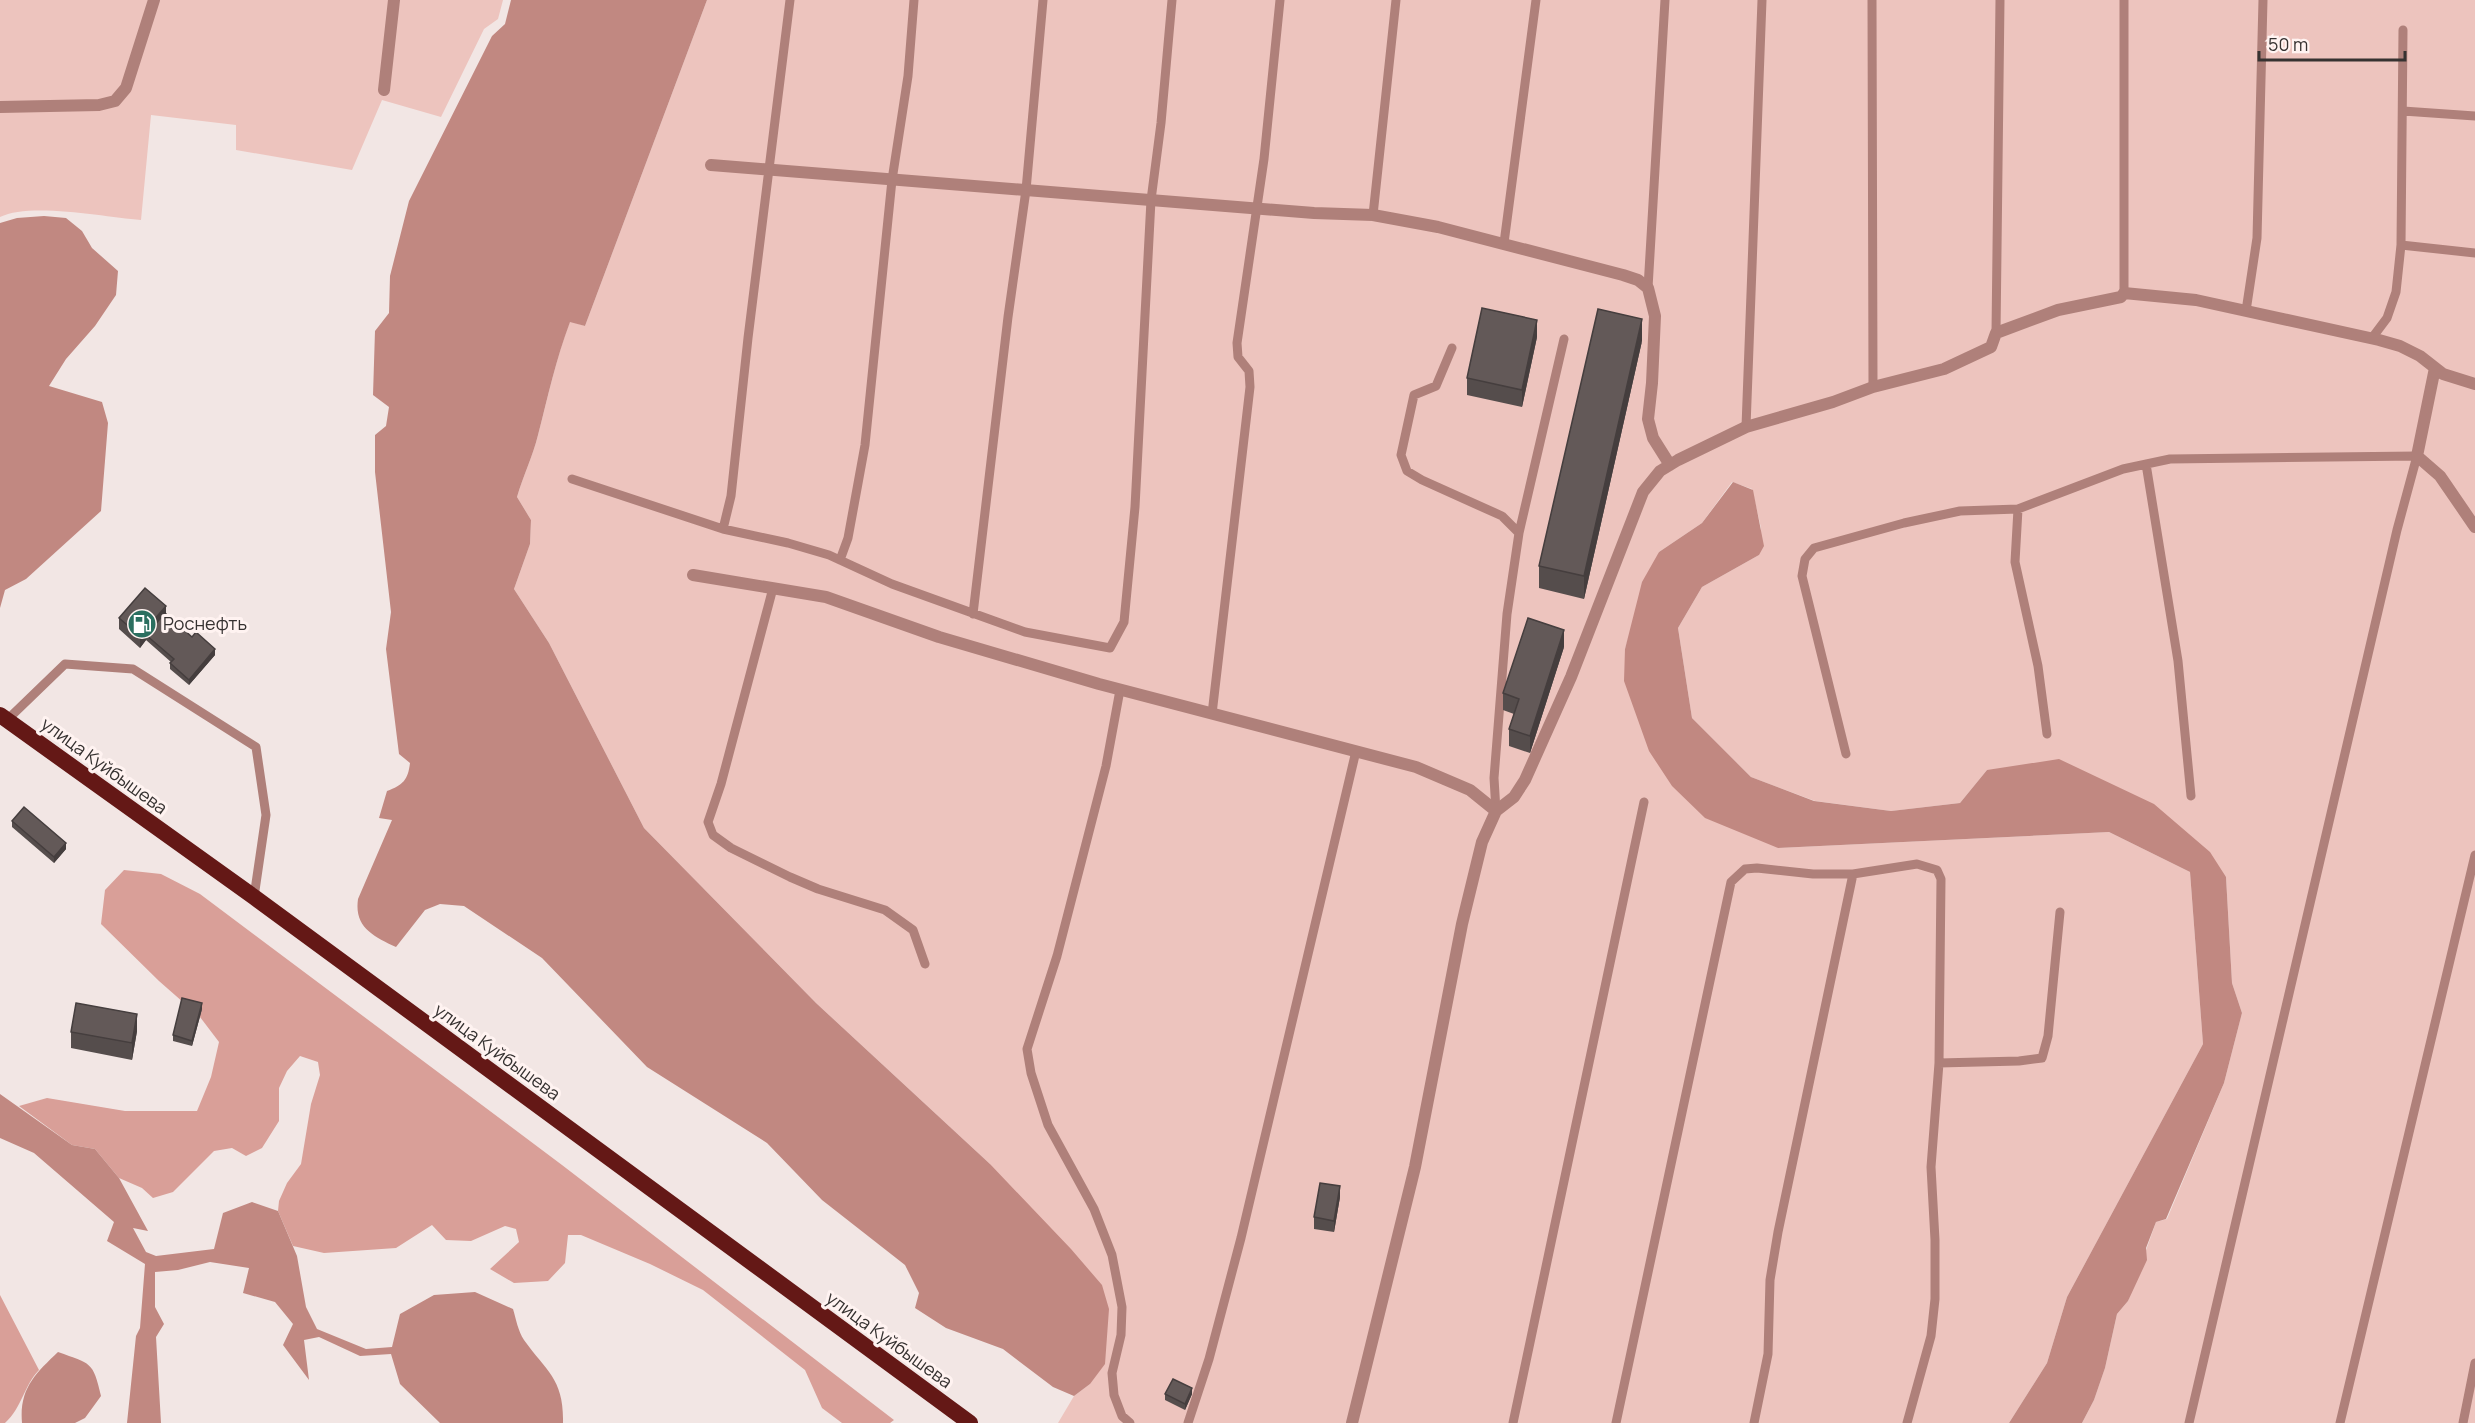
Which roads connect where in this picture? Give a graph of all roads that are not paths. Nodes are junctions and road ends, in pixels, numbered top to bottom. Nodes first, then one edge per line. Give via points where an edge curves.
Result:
1 (154, 0) edge
2 (394, 0) edge
3 (790, 0) edge
4 (914, 0) edge
5 (1044, 0) edge
6 (1172, 0) edge
7 (1280, 0) edge
8 (1396, 0) edge
9 (1536, 0) edge
10 (1665, 0) edge
11 (1762, 0) edge
12 (1872, 0) edge
13 (2000, 0) edge
14 (2124, 0) edge
15 (2263, 0) edge
16 (2403, 30) dead end
17 (384, 90) dead end
18 (0, 107) edge
19 (2403, 111) junction
20 (2475, 116) edge
21 (711, 165) dead end
22 (770, 171) junction
23 (892, 180) junction
24 (1026, 190) junction
25 (1151, 200) junction
26 (1256, 208) junction
27 (1373, 215) junction
28 (1504, 243) junction
29 (2401, 245) junction
30 (2475, 253) edge
31 (1648, 288) junction
32 (2124, 293) junction
33 (2246, 311) junction
34 (1996, 333) junction
35 (2372, 338) junction
36 (1564, 339) dead end
37 (1452, 348) dead end
38 (2435, 368) junction
39 (2475, 384) edge
40 (1873, 387) junction
41 (1746, 427) junction
42 (2417, 456) junction
43 (2146, 464) junction
44 (1670, 465) junction
45 (572, 478) dead end
46 (2018, 509) junction
47 (2475, 527) edge
48 (723, 529) junction
49 (1519, 533) junction
50 (840, 560) junction
51 (693, 574) dead end
52 (773, 588) junction
53 (973, 614) junction
54 (1120, 690) junction
55 (1212, 714) junction
56 (4, 717) edge
57 (2047, 734) dead end
58 (1356, 751) junction
59 (1846, 754) dead end
60 (2191, 796) dead end
61 (1644, 802) dead end
62 (1496, 811) junction
63 (2475, 855) edge
64 (1853, 873) junction
65 (254, 897) junction
66 (2060, 912) dead end
67 (925, 964) dead end
68 (1939, 1063) junction
69 (2475, 1364) edge
70 (970, 1423) edge
71 (1130, 1423) edge
72 (1188, 1423) edge
73 (1352, 1423) edge
74 (1513, 1423) edge
75 (1616, 1423) edge
76 (1754, 1423) edge
77 (1907, 1423) edge
78 (2189, 1423) edge
79 (2340, 1423) edge
80 (2463, 1423) edge

1 - 18 street via 126,88 115,101 99,105
2 - 17 street
3 - 22 lane
4 - 23 lane via 908,76
5 - 24 lane
6 - 25 lane
7 - 26 lane
8 - 27 lane
9 - 28 lane
10 - 31 lane
11 - 41 lane
12 - 40 lane
13 - 34 lane
14 - 32 lane
15 - 33 lane via 2257,238
16 - 19 lane
19 - 20 lane
19 - 29 lane
21 - 22 street
22 - 23 street
22 - 48 lane via 731,496
23 - 24 street
23 - 50 lane via 865,445 849,538
24 - 25 street
24 - 53 lane
25 - 26 street
25 - 53 lane via 1135,507 1124,622 1110,648 1025,632
26 - 27 street
26 - 55 lane via 1237,343 1238,357 1249,371 1250,387
27 - 28 street
28 - 31 street via 1623,275
29 - 30 lane
29 - 35 lane via 2396,292 2387,318
31 - 44 street via 1655,316 1648,418 1653,438
32 - 33 street via 2196,300
32 - 34 street via 2121,297 2058,310
33 - 35 street
34 - 40 street via 1991,347 1944,369
35 - 38 street via 2400,346
36 - 49 lane
37 - 49 lane via 1436,386 1414,395 1401,454 1407,471 1502,516
38 - 39 street
38 - 42 street
40 - 41 street
41 - 44 street
42 - 43 lane via 2170,459
42 - 47 street via 2440,476
42 - 78 lane
43 - 46 lane
43 - 60 lane via 2178,661
44 - 62 street via 1643,492 1526,780 1514,797
45 - 48 lane
46 - 57 lane via 2015,562 2038,666
46 - 59 lane via 1960,511 1904,523 1820,545 1805,559 1802,576
48 - 50 lane via 788,543
49 - 62 lane via 1507,614 1494,766
50 - 53 lane
51 - 52 street
52 - 54 street via 826,597 939,638
52 - 67 lane via 708,822 713,835 818,889 885,910 913,930
54 - 55 street
54 - 71 lane via 1106,766 1057,956 1027,1049 1048,1125 1094,1209 1112,1255 1122,1307 1121,1335 1112,1373 1114,1395 1122,1416
55 - 58 street
56 - 65 highway, улица Куйбышева
56 - 65 lane via 65,664 133,669 256,747 266,815
58 - 62 street via 1416,766 1470,790
58 - 72 lane via 1241,1238
61 - 74 lane
62 - 73 street via 1482,842 1462,924 1415,1167
63 - 79 lane
64 - 68 lane via 1917,864 1937,870 1941,879
64 - 75 lane via 1756,868 1745,869 1731,882
64 - 76 lane via 1778,1232 1770,1280 1768,1354
65 - 70 highway, улица Куйбышева
66 - 68 lane via 2048,1036 2042,1058
68 - 77 lane via 1931,1167 1935,1299 1930,1336
69 - 80 lane

